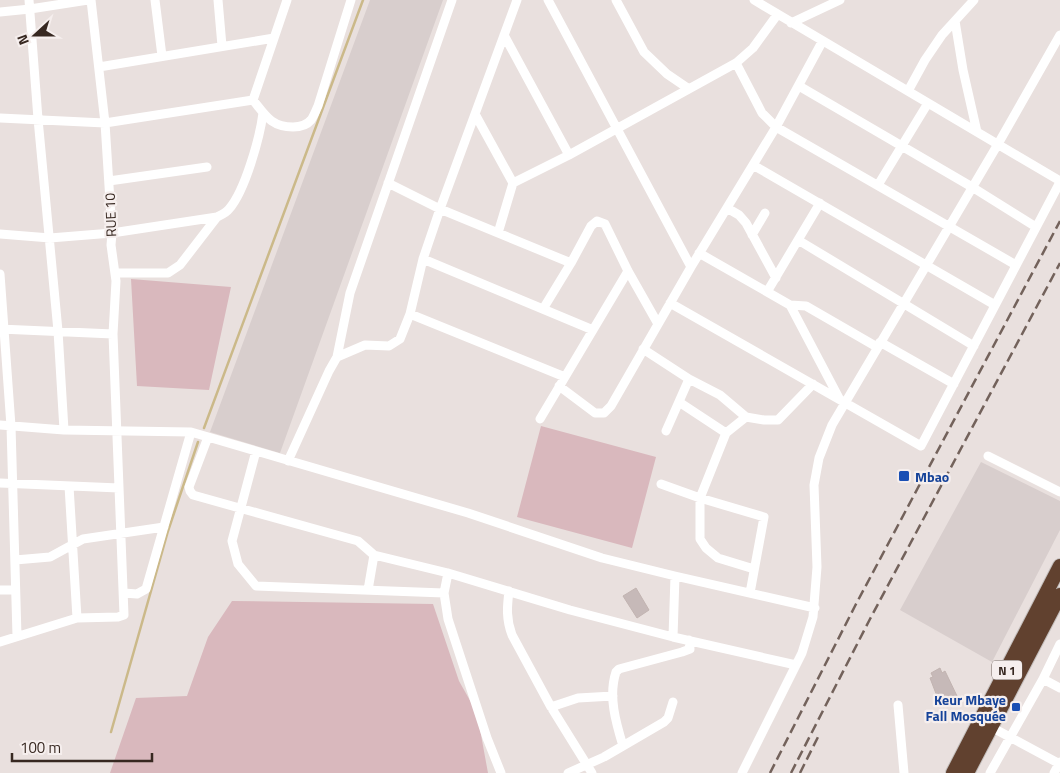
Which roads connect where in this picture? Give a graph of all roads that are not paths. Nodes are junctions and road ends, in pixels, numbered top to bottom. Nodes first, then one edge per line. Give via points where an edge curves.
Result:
1 (89, 0) edge
2 (156, 0) edge
3 (218, 0) edge
4 (287, 0) edge
5 (351, 0) edge
6 (452, 0) edge
7 (517, 0) edge
8 (548, 0) edge
9 (616, 0) edge
10 (754, 0) edge
11 (840, 0) edge
12 (974, 0) edge
13 (30, 5) edge
14 (0, 12) edge
15 (777, 15) junction
16 (955, 21) junction
17 (791, 23) junction
18 (504, 35) junction
19 (1060, 35) edge
20 (274, 38) junction
21 (822, 42) junction
22 (222, 46) junction
23 (162, 56) junction
24 (736, 63) junction
25 (99, 67) junction
26 (800, 86) junction
27 (689, 89) junction
28 (908, 91) junction
29 (252, 100) junction
30 (928, 103) junction
31 (263, 113) junction
32 (475, 114) junction
33 (0, 118) edge
34 (38, 120) junction
35 (105, 123) junction
36 (776, 127) junction
37 (617, 128) junction
38 (977, 132) junction
39 (998, 144) junction
40 (902, 146) junction
41 (569, 154) junction
42 (753, 165) junction
43 (207, 166) dead end
44 (109, 181) junction
45 (1060, 181) edge
46 (388, 183) junction
47 (513, 183) junction
48 (878, 185) junction
49 (972, 186) junction
50 (820, 203) junction
51 (727, 208) junction
52 (440, 209) junction
53 (765, 213) dead end
54 (216, 217) junction
55 (949, 226) junction
56 (1036, 227) junction
57 (112, 233) junction
58 (498, 233) junction
59 (0, 234) edge
60 (752, 235) junction
61 (50, 238) junction
62 (798, 240) junction
63 (699, 253) junction
64 (423, 259) junction
65 (571, 263) junction
66 (926, 264) junction
67 (1016, 265) junction
68 (691, 267) junction
69 (628, 271) junction
70 (115, 273) junction
71 (0, 274) edge
72 (776, 278) junction
73 (767, 292) junction
74 (903, 303) junction
75 (670, 304) junction
76 (790, 305) junction
77 (995, 305) junction
78 (543, 309) junction
79 (410, 314) junction
80 (658, 324) junction
81 (2, 329) edge
82 (593, 330) junction
83 (58, 331) junction
84 (113, 334) junction
85 (879, 345) junction
86 (974, 346) junction
87 (643, 349) junction
88 (337, 357) junction
89 (565, 377) junction
90 (689, 379) junction
91 (813, 384) junction
92 (954, 384) junction
93 (559, 386) junction
94 (842, 400) junction
95 (679, 402) junction
96 (746, 417) junction
97 (540, 419) dead end
98 (0, 426) edge
99 (11, 426) junction
100 (64, 430) junction
101 (117, 430) junction
102 (666, 431) dead end
103 (191, 432) junction
104 (726, 433) junction
105 (208, 437) junction
106 (256, 451) junction
107 (988, 456) dead end
108 (288, 461) junction
109 (0, 483) edge
110 (12, 483) junction
111 (661, 484) dead end
112 (69, 486) junction
113 (120, 488) junction
114 (1060, 492) edge
115 (700, 498) junction
116 (240, 508) junction
117 (164, 527) junction
118 (121, 533) junction
119 (72, 546) junction
120 (374, 555) junction
121 (15, 560) junction
122 (1060, 566) edge
123 (754, 570) junction
124 (448, 573) junction
125 (675, 576) junction
126 (0, 590) edge
127 (15, 590) junction
128 (368, 590) junction
129 (509, 591) junction
130 (444, 593) junction
131 (124, 594) junction
132 (750, 594) junction
133 (1060, 595) edge
134 (815, 608) junction
135 (77, 618) junction
136 (17, 636) junction
137 (673, 637) junction
138 (689, 640) junction
139 (0, 642) edge
140 (1060, 644) edge
141 (796, 665) junction
142 (1043, 679) junction
143 (1060, 688) edge
144 (613, 696) junction
145 (674, 702) dead end
146 (898, 705) dead end
147 (551, 707) junction
148 (991, 727) junction
149 (1011, 738) junction
150 (623, 746) junction
151 (1060, 763) edge
152 (586, 765) junction
153 (501, 773) edge
154 (568, 773) edge
155 (592, 773) edge
156 (742, 773) edge
157 (904, 773) edge
158 (953, 773) edge
159 (967, 773) edge
160 (990, 773) edge
161 (1054, 773) edge

1 - 13 street
1 - 25 street, RUE 10
2 - 23 street
3 - 22 street
4 - 20 street
5 - 31 street via 311,120 304,126 285,127 277,125
6 - 46 street
7 - 18 street
8 - 37 street
9 - 27 street via 644,52
10 - 15 street
11 - 17 street
12 - 16 street
13 - 14 street
13 - 34 street
15 - 17 street
15 - 24 street via 753,48
16 - 28 street via 925,60
16 - 38 street
17 - 21 street
18 - 32 street
18 - 41 street
19 - 39 street
20 - 22 street
20 - 29 street
21 - 26 street
21 - 28 street
22 - 23 street
23 - 25 street
24 - 27 street
24 - 36 street via 762,112
25 - 35 street, RUE 10
26 - 36 street
26 - 40 street
27 - 37 street
28 - 30 street
29 - 31 street
29 - 35 street
30 - 38 street
30 - 40 street
31 - 54 street via 255,149 236,200
32 - 47 street
32 - 52 street
33 - 34 street
34 - 35 street
34 - 61 street
35 - 44 street, RUE 10
36 - 42 street
36 - 48 street
37 - 41 street
37 - 68 street
38 - 39 street
39 - 45 street
39 - 49 street
40 - 48 street
40 - 49 street
41 - 47 street
42 - 50 street
42 - 51 street
43 - 44 street
44 - 57 street, RUE 10
45 - 56 street
46 - 52 street
46 - 88 street via 350,293
47 - 58 street
48 - 55 street
49 - 55 street
49 - 56 street
50 - 62 street
50 - 66 street
51 - 60 street via 739,215
51 - 63 street
52 - 58 street
52 - 64 street
53 - 60 street
54 - 57 street
54 - 70 street via 174,270 168,273
55 - 66 street
55 - 67 street
56 - 67 street
57 - 61 street
57 - 70 street, RUE 10
58 - 65 street
59 - 61 street
60 - 72 street
61 - 83 street
62 - 72 street
62 - 74 street
63 - 68 street
63 - 73 street
64 - 78 street
64 - 79 street
65 - 69 street via 590,226 597,221 605,224
65 - 78 street
66 - 74 street
66 - 77 street
67 - 77 street
68 - 75 street
69 - 80 street
69 - 82 street
70 - 84 street, RUE 10
71 - 81 street
72 - 73 street
73 - 76 street
74 - 85 street
74 - 86 street
75 - 80 street
75 - 91 street
76 - 85 street via 806,306
76 - 94 street
77 - 86 street
78 - 82 street
79 - 88 street via 400,339 389,346 365,345
79 - 89 street
80 - 87 street
81 - 83 street
81 - 99 street
82 - 89 street
83 - 84 street
83 - 100 street
84 - 101 street, RUE 10
85 - 92 street
85 - 94 street
86 - 92 street
87 - 90 street
87 - 93 street via 604,413 595,413
88 - 108 street
89 - 93 street
90 - 95 street
90 - 96 street via 720,395
91 - 94 street
91 - 96 street via 778,420
92 - 94 street via 921,446
93 - 97 street
94 - 134 street via 819,458 814,485
95 - 102 street
95 - 104 street
96 - 104 street
98 - 99 street
99 - 100 street
99 - 110 street
100 - 101 street
101 - 103 street
101 - 113 street, RUE 10
103 - 105 street
103 - 117 street
104 - 115 street
105 - 106 street
105 - 116 street via 189,487 190,492
106 - 108 street
106 - 116 street
107 - 114 street
108 - 125 street via 468,513 602,558
109 - 110 street
110 - 112 street
110 - 121 street
111 - 115 street
112 - 113 street
112 - 119 street
113 - 118 street, RUE 10
115 - 123 street via 700,539 706,548 718,558
115 - 123 street via 764,517
116 - 120 street via 358,541
116 - 128 street via 232,541 238,564 256,586
117 - 118 street
117 - 131 street via 146,588 137,594
118 - 119 street via 83,539
118 - 131 street, RUE 10
119 - 121 street via 50,557
119 - 135 street
120 - 124 street
120 - 128 street
121 - 127 street
122 - 158 highway, N 1
123 - 132 street
124 - 129 street
124 - 130 street
125 - 132 street
125 - 137 street
126 - 127 street
127 - 136 street
128 - 130 street
129 - 137 street
129 - 147 street via 508,624
130 - 153 street via 448,619
131 - 135 street, RUE 10 via 124,615
132 - 134 street
133 - 148 highway, N 1
134 - 141 street
135 - 136 street
136 - 139 street
137 - 138 street
138 - 141 street
138 - 144 street via 690,649 619,669
140 - 142 street
141 - 156 street
142 - 143 street
142 - 149 street
144 - 147 street via 578,698
144 - 150 street via 615,720
145 - 150 street via 664,722
146 - 157 street
147 - 152 street
148 - 149 street
148 - 159 highway, N 1
149 - 151 street
149 - 160 street
150 - 152 street
151 - 161 street
152 - 154 street
152 - 155 street

